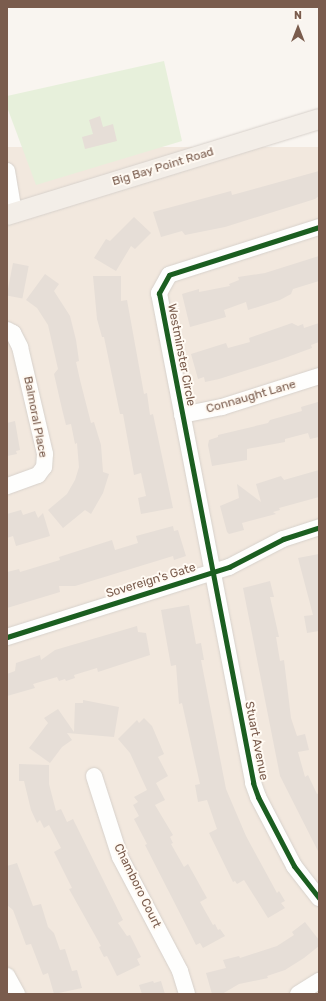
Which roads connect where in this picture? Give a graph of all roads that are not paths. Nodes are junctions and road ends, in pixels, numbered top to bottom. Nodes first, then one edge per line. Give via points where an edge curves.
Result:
1 (319, 119) edge
2 (7, 171) edge
3 (11, 214) edge
4 (319, 227) edge
5 (7, 330) edge
6 (319, 376) edge
7 (182, 415) junction
8 (7, 486) edge
9 (319, 527) edge
10 (212, 572) junction
11 (7, 637) edge
12 (94, 776) dead end
13 (319, 898) edge
14 (7, 976) edge
15 (319, 981) edge
16 (17, 994) edge
17 (187, 994) edge
18 (298, 994) edge

1 - 3 main road, Big Bay Point Road
2 - 3 street
4 - 7 street, Westminster Circle via 181,270 169,275 162,282 160,304
5 - 8 street, Balmoral Place via 13,333 20,347 45,454 44,467 38,475
6 - 7 street, Connaught Lane via 222,407
7 - 10 street, Westminster Circle
9 - 10 street, Sovereign's Gate via 286,537 248,560
10 - 11 street, Sovereign's Gate
10 - 13 street, Stuart Avenue via 253,783 294,866
12 - 17 street, Chamboro Court via 120,857 180,971
14 - 16 street
15 - 18 street

